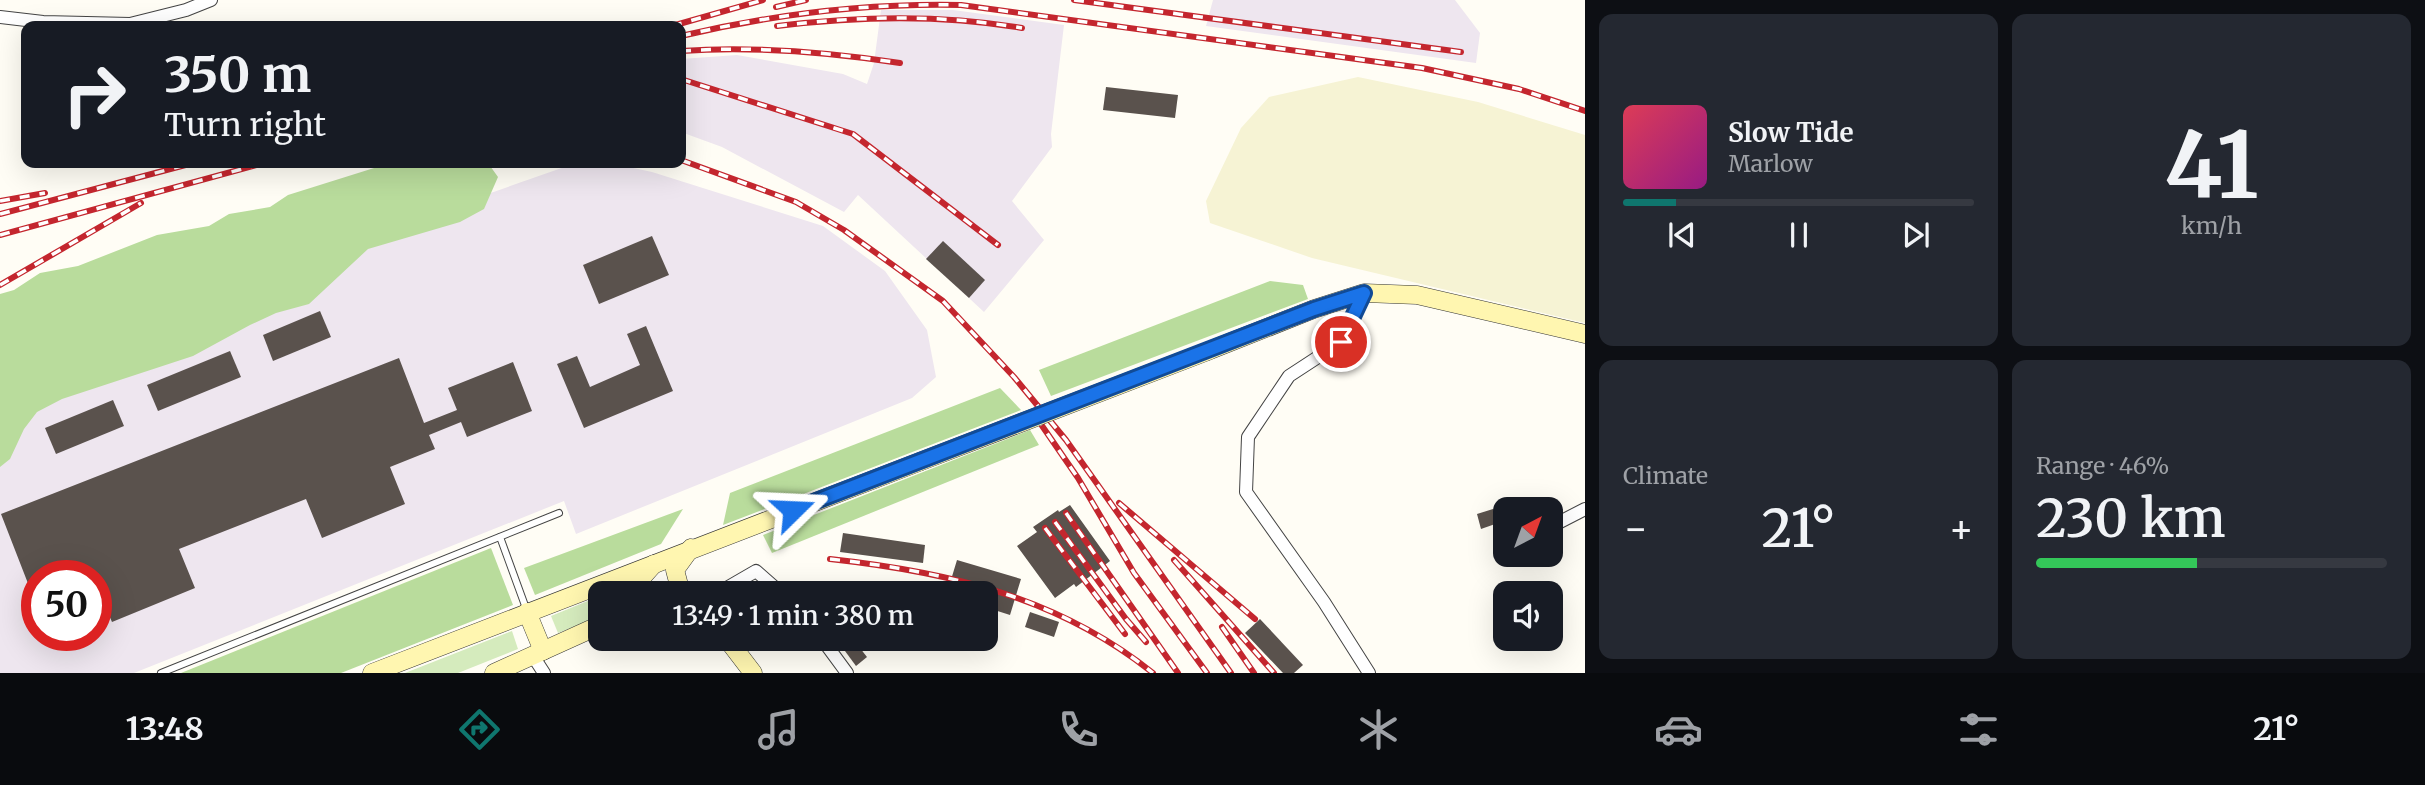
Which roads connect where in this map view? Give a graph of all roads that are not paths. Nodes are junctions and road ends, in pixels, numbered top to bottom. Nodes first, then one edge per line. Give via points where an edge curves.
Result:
1 (211, 0) edge
2 (0, 17) edge
3 (34, 21) edge
4 (139, 21) edge
5 (1364, 293) junction
6 (1585, 334) edge
7 (1585, 509) edge
8 (559, 513) dead end
9 (1563, 520) edge
10 (500, 537) junction
11 (691, 548) junction
12 (656, 562) junction
13 (610, 580) joint
14 (643, 581) edge
15 (678, 581) edge
16 (739, 581) edge
17 (767, 581) edge
18 (527, 612) junction
19 (588, 631) edge
20 (588, 638) edge
21 (544, 651) junction
22 (736, 651) edge
23 (831, 651) edge
24 (161, 673) edge
25 (372, 673) edge
26 (494, 673) edge
27 (544, 673) edge
28 (753, 673) edge
29 (847, 673) edge
30 (1369, 673) edge

1 - 4 street
2 - 3 street
5 - 6 main road via 1418,295
5 - 11 main road, bridge
5 - 30 street via 1341,342 1289,376 1248,437 1246,492
7 - 9 street
8 - 10 lane
10 - 18 lane
10 - 24 lane
11 - 12 main road
11 - 15 main road via 675,570
12 - 13 main road
12 - 14 main road
13 - 18 main road
16 - 17 street via 756,571
18 - 21 main road
18 - 25 main road
19 - 21 main road
20 - 21 main road
21 - 26 main road
21 - 27 street
22 - 28 main road
23 - 29 street

